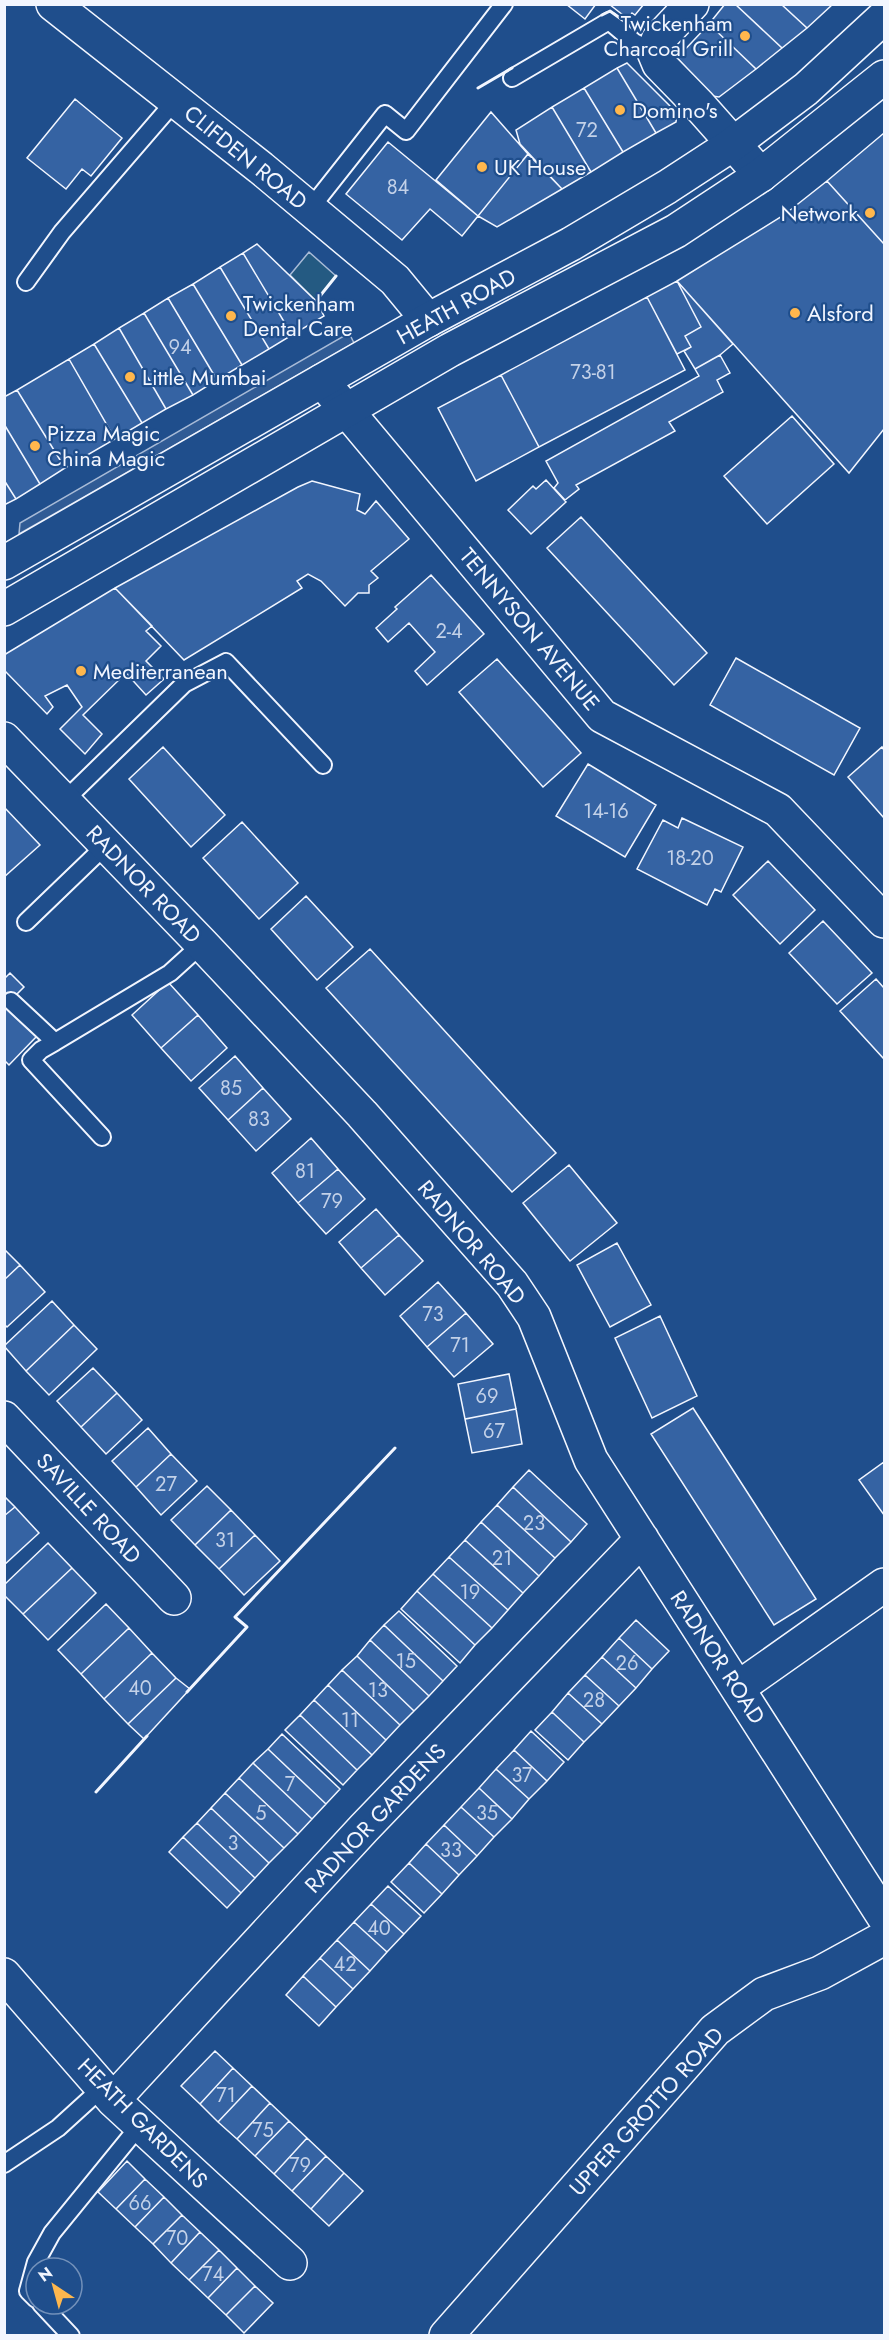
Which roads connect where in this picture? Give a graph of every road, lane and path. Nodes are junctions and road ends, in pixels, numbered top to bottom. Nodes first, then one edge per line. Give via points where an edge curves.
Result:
1 (53, 4) edge
2 (504, 4) edge
3 (692, 4) edge
4 (885, 17) edge
5 (654, 52) junction
6 (885, 77) edge
7 (512, 78) dead end
8 (176, 101) junction
9 (733, 144) junction
10 (761, 176) junction
11 (310, 209) junction
12 (26, 282) dead end
13 (428, 320) junction
14 (450, 350) junction
15 (322, 381) junction
16 (346, 410) junction
17 (4, 563) edge
18 (4, 609) edge
19 (4, 739) edge
20 (323, 765) dead end
21 (64, 801) junction
22 (105, 845) junction
23 (885, 921) edge
24 (26, 922) dead end
25 (202, 944) junction
26 (11, 1001) dead end
27 (55, 1042) junction
28 (102, 1137) dead end
29 (4, 1418) edge
30 (642, 1539) junction
31 (885, 1585) edge
32 (174, 1598) dead end
33 (738, 1688) junction
34 (884, 1921) edge
35 (4, 1975) edge
36 (107, 2094) junction
37 (140, 2125) junction
38 (4, 2164) edge
39 (39, 2256) edge
40 (290, 2263) dead end
41 (52, 2316) edge
42 (71, 2336) edge
43 (446, 2336) edge

1 - 8 street, CLIFDEN ROAD
2 - 11 lane via 406,131 385,114
3 - 5 street via 658,40
4 - 9 street, HEATH ROAD via 806,89
5 - 7 lane via 634,42 609,21
5 - 9 street via 659,64
6 - 10 street, HEATH ROAD
8 - 11 street, CLIFDEN ROAD
8 - 12 lane via 62,232
9 - 10 street
9 - 13 street, HEATH ROAD via 571,244
10 - 14 street, HEATH ROAD via 676,231
11 - 13 street, CLIFDEN ROAD via 396,280
13 - 14 lane
13 - 15 street, HEATH ROAD
14 - 16 street, HEATH ROAD
15 - 16 street, TENNYSON AVENUE
15 - 17 street, HEATH ROAD
16 - 18 street, HEATH ROAD
16 - 23 street, TENNYSON AVENUE via 602,716 778,810
19 - 21 street, RADNOR ROAD
20 - 21 lane via 226,662 184,684
21 - 22 street, RADNOR ROAD
22 - 24 lane
22 - 25 street, RADNOR ROAD
25 - 27 lane via 170,973
25 - 30 street, RADNOR ROAD via 362,1114 512,1284 534,1317 591,1460
26 - 27 lane
27 - 28 lane via 31,1060
29 - 32 street, SAVILLE ROAD
30 - 33 street, RADNOR ROAD
30 - 36 street, RADNOR GARDENS
31 - 33 street
33 - 34 street, RADNOR ROAD
34 - 43 street, UPPER GROTTO ROAD via 820,1973 764,1994 715,2030
35 - 36 street, HEATH GARDENS
36 - 37 street, HEATH GARDENS
36 - 38 lane
37 - 39 lane via 52,2233
37 - 40 street, HEATH GARDENS
41 - 42 lane

